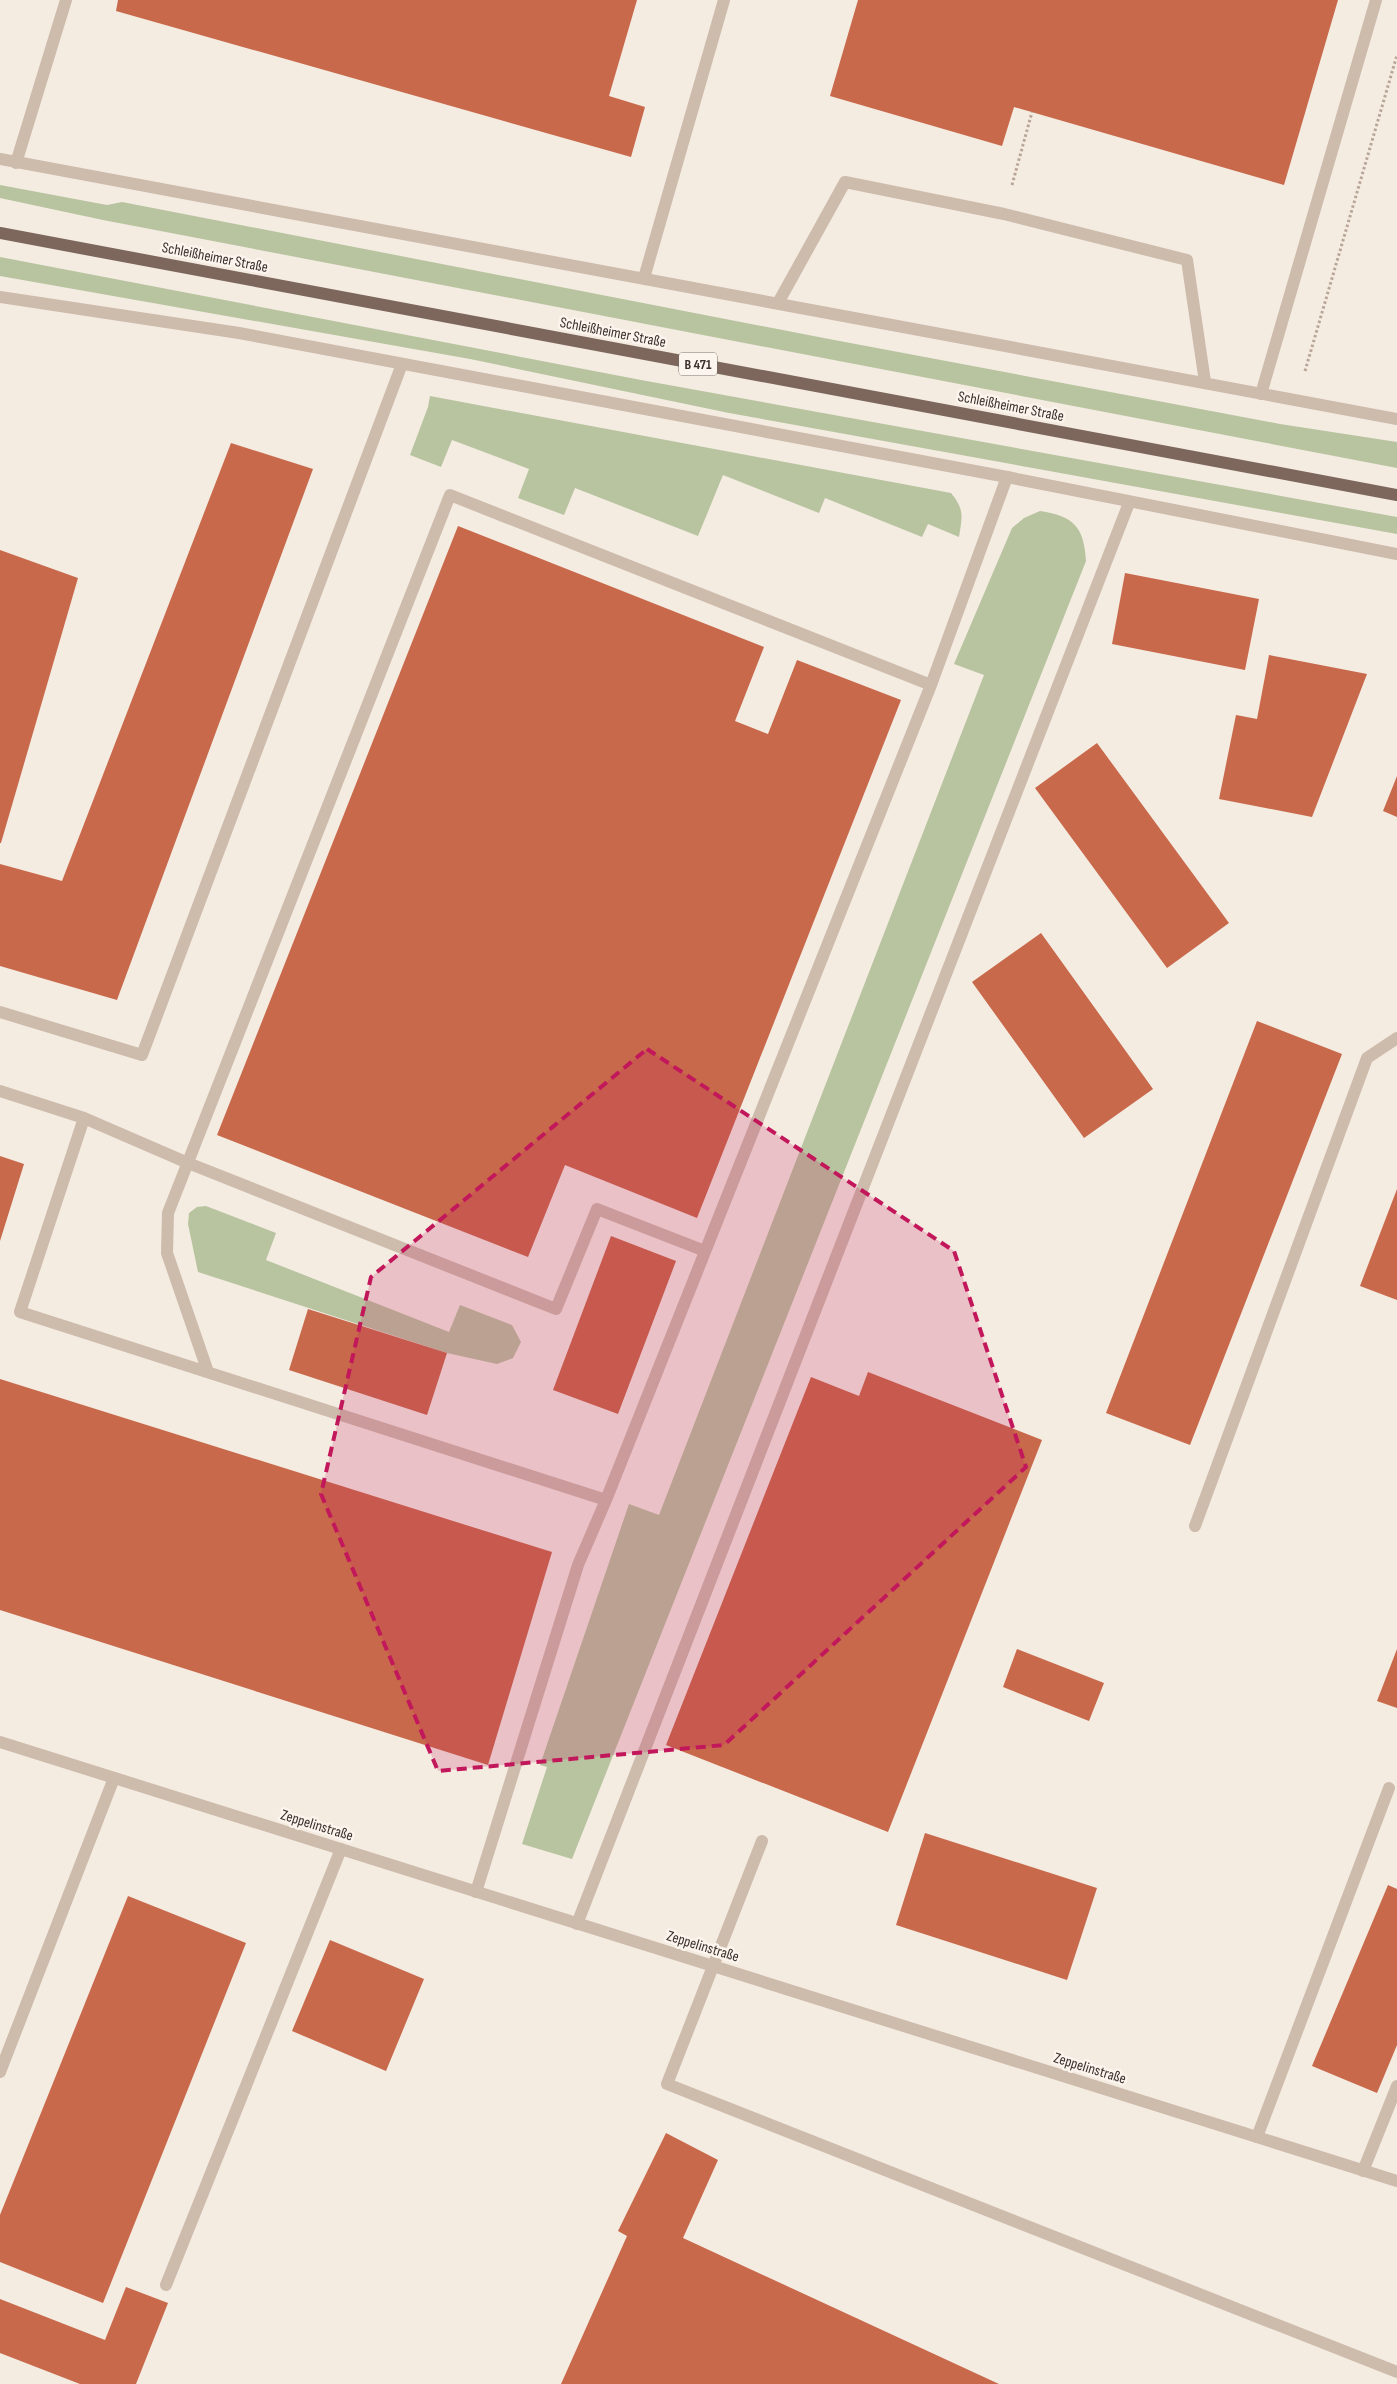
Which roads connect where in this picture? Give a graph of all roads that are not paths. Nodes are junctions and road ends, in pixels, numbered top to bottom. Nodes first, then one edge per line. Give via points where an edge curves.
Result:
1 (66, 0) edge
2 (724, 0) edge
3 (1376, 0) edge
4 (0, 159) edge
5 (16, 163) junction
6 (0, 233) edge
7 (644, 278) junction
8 (0, 297) edge
9 (778, 303) junction
10 (402, 364) junction
11 (1205, 382) junction
12 (1261, 394) junction
13 (1397, 420) edge
14 (1007, 477) junction
15 (1397, 496) edge
16 (1129, 502) junction
17 (1397, 554) edge
18 (931, 685) junction
19 (0, 1012) edge
20 (1397, 1038) edge
21 (0, 1091) edge
22 (84, 1118) junction
23 (188, 1163) junction
24 (705, 1252) junction
25 (208, 1372) junction
26 (606, 1500) junction
27 (1195, 1526) dead end
28 (0, 1742) edge
29 (114, 1778) junction
30 (1389, 1788) dead end
31 (762, 1841) dead end
32 (341, 1850) junction
33 (476, 1892) junction
34 (577, 1924) junction
35 (712, 1966) junction
36 (0, 2072) edge
37 (1397, 2086) edge
38 (1258, 2137) junction
39 (1363, 2170) junction
40 (1397, 2181) edge
41 (166, 2285) dead end
42 (1397, 2372) edge

1 - 5 street
2 - 7 street
3 - 12 street
4 - 5 street
5 - 7 street
6 - 15 main road, Schleißheimer Straße / B 471
7 - 9 street
8 - 10 street via 239,333
9 - 11 street
9 - 11 street via 845,182 1004,214 1187,260
10 - 14 street
10 - 19 street via 142,1055
11 - 12 street
12 - 13 street
14 - 16 street
14 - 18 street
16 - 17 street
16 - 34 street
18 - 23 street via 450,495
18 - 24 street
20 - 27 street via 1368,1058
21 - 22 street
22 - 23 street
22 - 25 street via 20,1312
23 - 24 street via 556,1309 597,1209
23 - 25 street via 168,1212 167,1253
24 - 26 street
25 - 26 street
26 - 33 street via 578,1566
28 - 29 street, Zeppelinstraße
29 - 32 street, Zeppelinstraße
29 - 36 street
30 - 38 street
31 - 35 street
32 - 33 street, Zeppelinstraße
32 - 41 street
33 - 34 street, Zeppelinstraße
34 - 35 street, Zeppelinstraße
35 - 38 street, Zeppelinstraße
35 - 42 street via 667,2084
37 - 39 street
38 - 39 street, Zeppelinstraße
39 - 40 street, Zeppelinstraße

